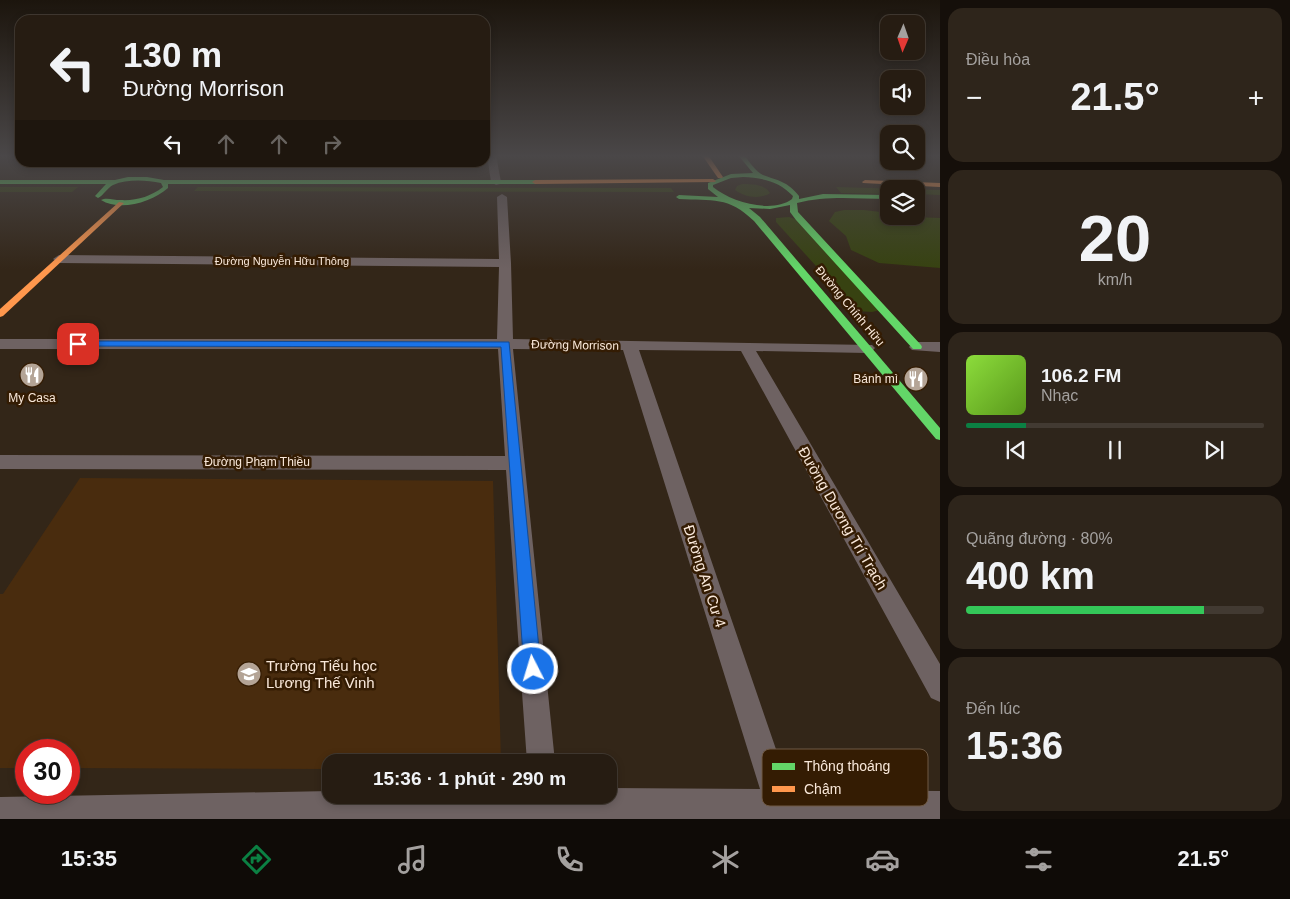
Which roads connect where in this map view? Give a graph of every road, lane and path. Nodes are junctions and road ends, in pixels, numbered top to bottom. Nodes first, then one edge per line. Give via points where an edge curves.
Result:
1 (97, 193) edge
2 (158, 193) edge
3 (501, 193) edge
4 (715, 193) edge
5 (795, 193) edge
6 (154, 196) junction
7 (169, 196) dead end
8 (666, 197) dead end
9 (880, 197) edge
10 (729, 200) junction
11 (794, 200) junction
12 (121, 202) junction
13 (59, 259) junction
14 (505, 263) junction
15 (0, 314) edge
16 (0, 344) edge
17 (506, 344) junction
18 (630, 346) junction
19 (746, 347) junction
20 (917, 347) junction
21 (940, 347) edge
22 (872, 348) junction
23 (897, 348) dead end
24 (940, 436) edge
25 (0, 462) edge
26 (515, 463) junction
27 (940, 689) edge
28 (762, 751) edge
29 (540, 754) edge
30 (544, 806) edge
31 (780, 806) joint
32 (940, 806) edge
33 (0, 812) edge

1 - 12 main road via 94,196 102,200
2 - 6 main road
3 - 14 street
4 - 10 main road, Đường Chính Hữu
5 - 11 main road, Đường Chính Hữu
6 - 7 main road
6 - 12 main road
8 - 10 main road
9 - 11 main road via 823,196
10 - 11 main road via 767,206
10 - 22 main road, Đường Chính Hữu via 758,219
11 - 20 main road, Đường Chính Hữu via 794,212 799,218
12 - 13 main road
13 - 14 street, Đường Nguyễn Hữu Thông
13 - 15 main road
14 - 17 street
16 - 17 street, Đường Morrison
17 - 18 street, Đường Morrison
17 - 26 street
18 - 19 street, Đường Morrison
18 - 28 street, Đường An Cư 4
19 - 22 street, Đường Morrison
19 - 27 street, Đường Dương Trí Trạch
20 - 21 street
20 - 23 main road
22 - 24 main road, Đường Chính Hữu
25 - 26 street, Đường Phạm Thiều
26 - 29 street
30 - 31 street
30 - 33 street
31 - 32 street

